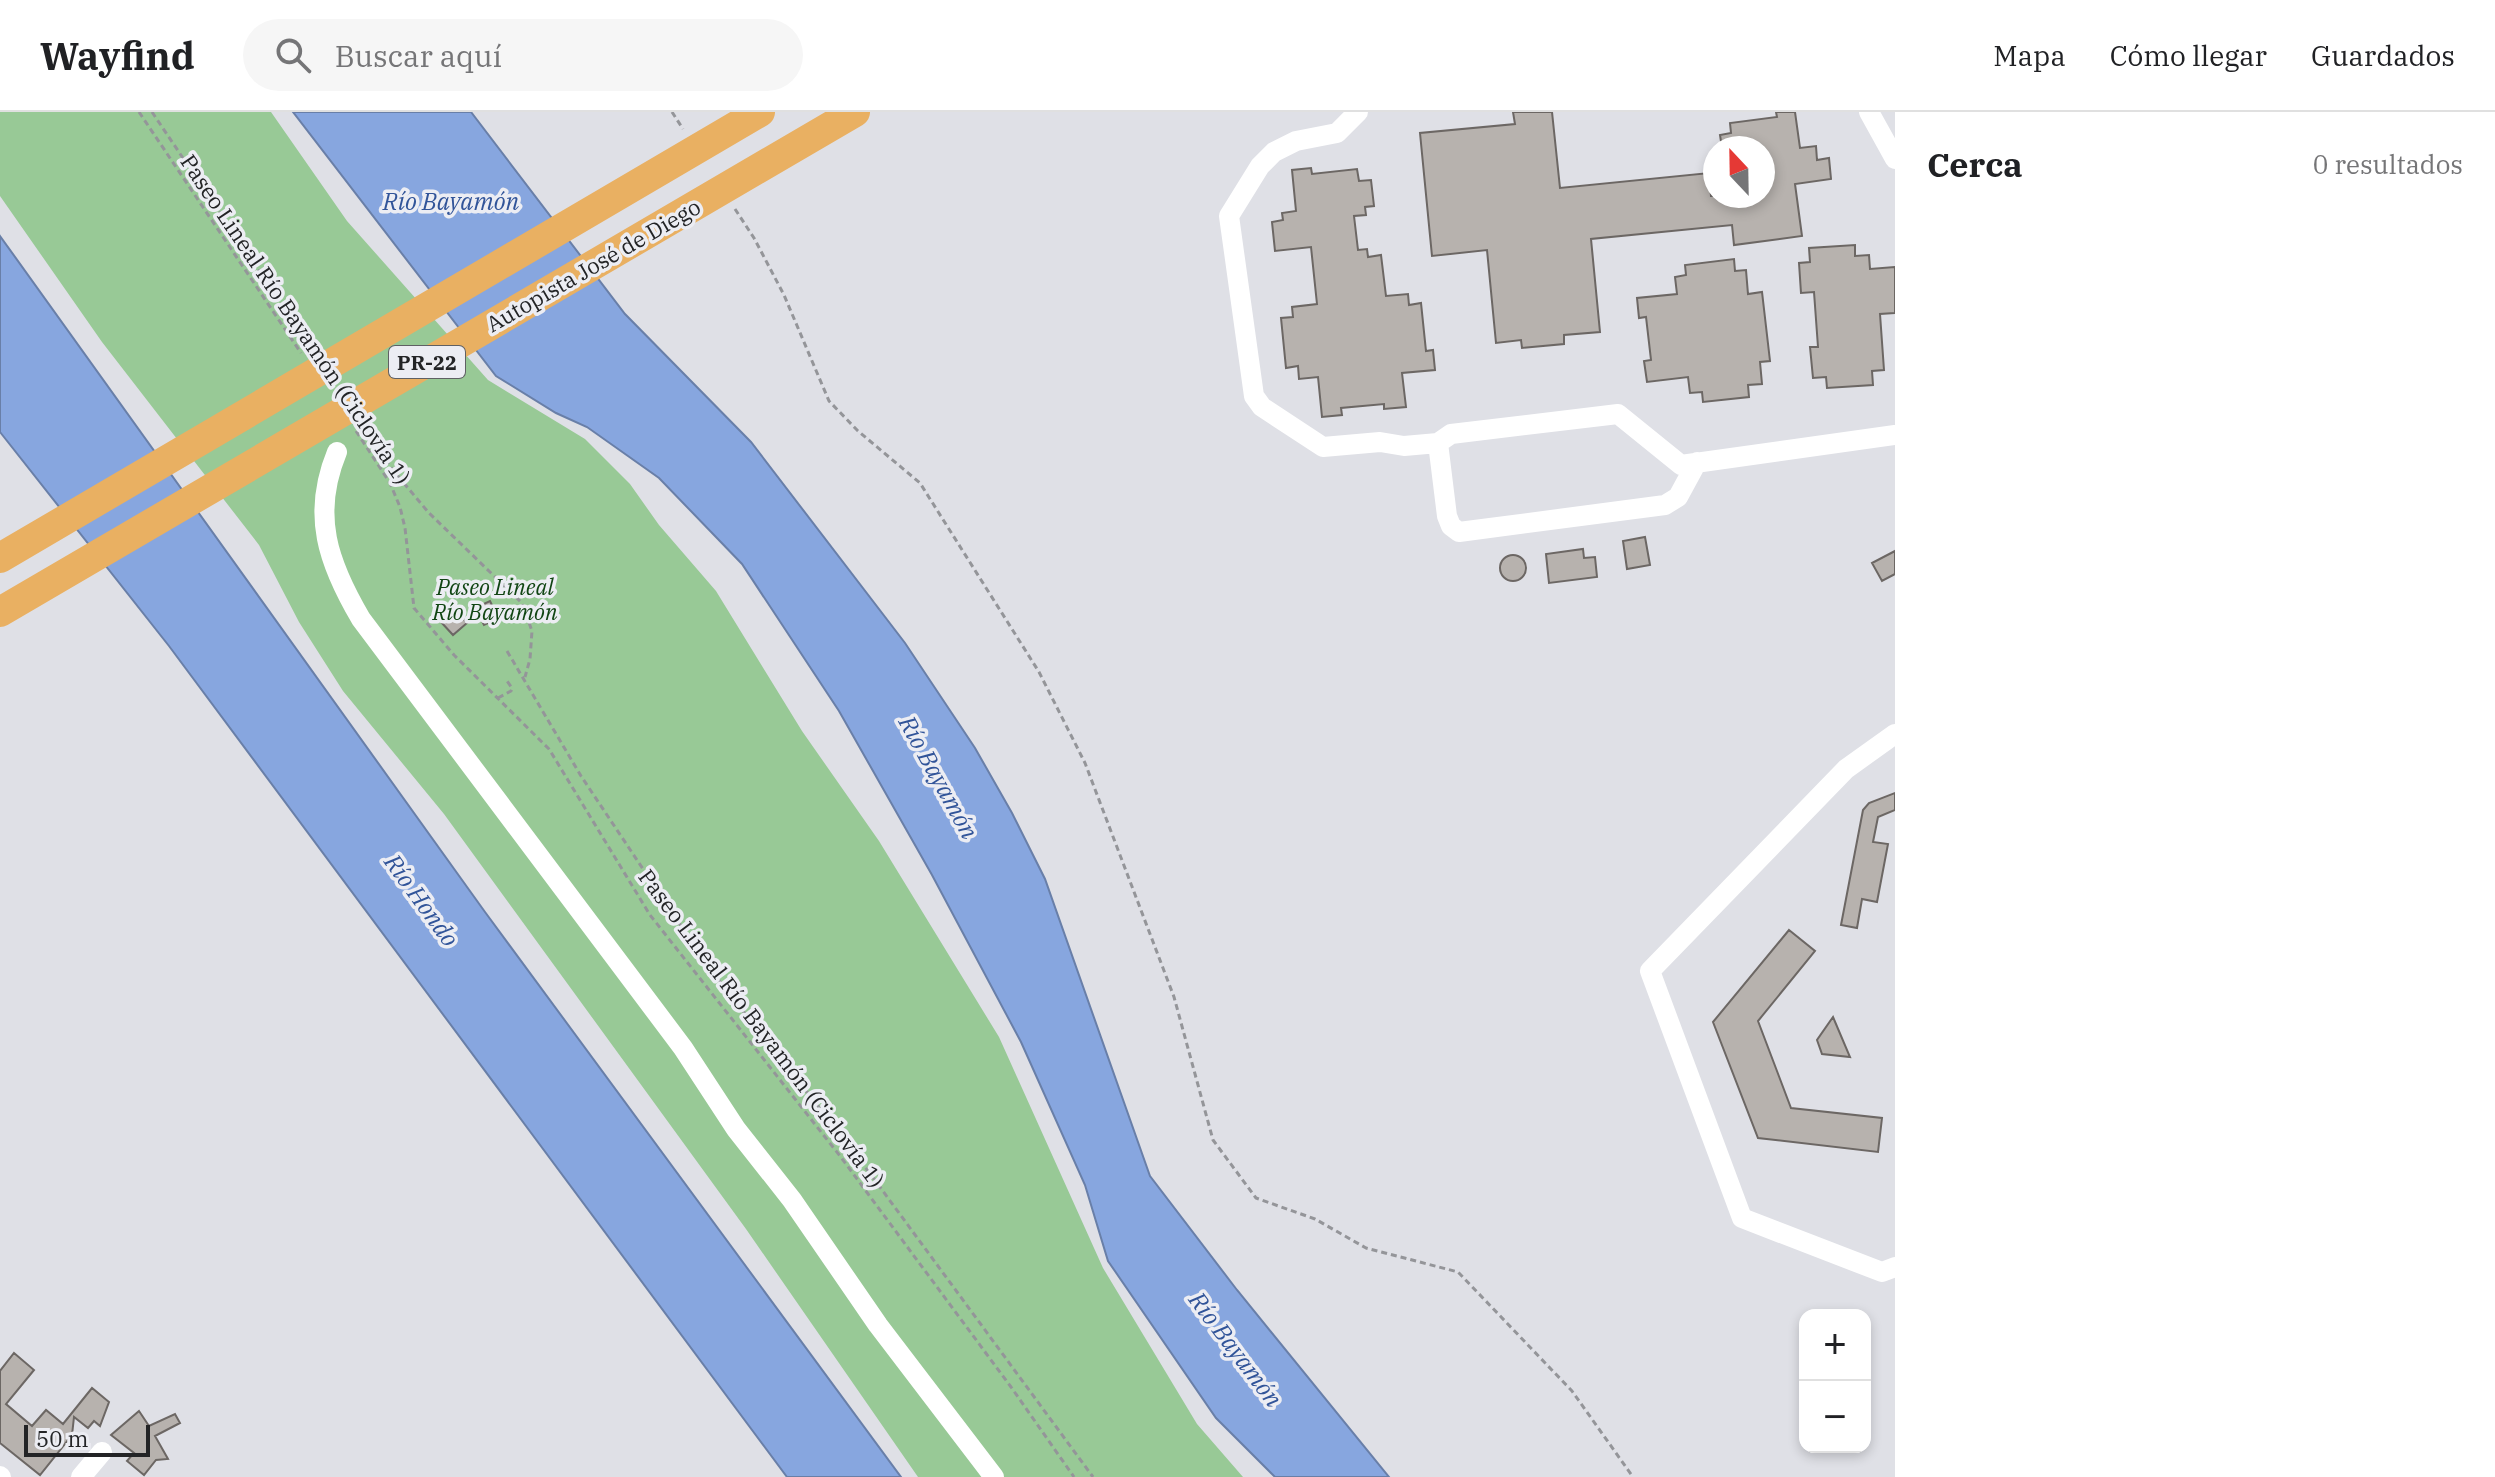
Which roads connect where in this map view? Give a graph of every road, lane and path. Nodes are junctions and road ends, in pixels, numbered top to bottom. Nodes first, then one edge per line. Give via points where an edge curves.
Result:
1 (139, 112) edge
2 (672, 112) edge
3 (760, 112) edge
4 (855, 112) edge
5 (1358, 112) edge
6 (1869, 112) edge
7 (688, 137) dead end
8 (1895, 159) edge
9 (729, 200) dead end
10 (304, 359) dead end
11 (357, 432) dead end
12 (1895, 435) edge
13 (1438, 443) junction
14 (337, 452) dead end
15 (1697, 462) junction
16 (0, 558) edge
17 (0, 612) edge
18 (507, 651) dead end
19 (507, 681) dead end
20 (498, 698) junction
21 (1895, 734) edge
22 (1895, 1267) edge
23 (102, 1452) dead end
24 (81, 1477) edge
25 (994, 1477) edge
26 (1074, 1477) edge
27 (1093, 1477) edge
28 (1633, 1477) edge

1 - 10 path, Paseo Lineal Río Bayamón (Ciclovía 1)
2 - 7 path
3 - 16 highway, PR-22
4 - 17 highway, Autopista José de Diego / PR-22
5 - 13 street via 1337,133 1296,141 1274,152 1229,216 1254,396 1262,407 1323,447
6 - 8 street
9 - 28 path via 784,295 829,401 920,483 1039,672 1085,763 1174,997 1213,1140 1256,1198 1315,1219 1366,1248 1458,1272 1572,1391
11 - 20 path, Paseo Lineal Río Bayamón (Ciclovía 1) via 400,507 414,608
12 - 15 street
13 - 15 street via 1451,434 1618,414 1681,465
13 - 15 street via 1447,516 1459,532 1665,505 1678,497
14 - 25 street via 322,513 331,557 361,619 683,1048 878,1325
18 - 27 path via 581,776 709,968 852,1149
19 - 20 path via 511,691
20 - 26 path, Paseo Lineal Río Bayamón (Ciclovía 1) via 549,749 650,915 840,1156
21 - 22 street via 1846,769 1650,971 1742,1218 1882,1272
23 - 24 street

